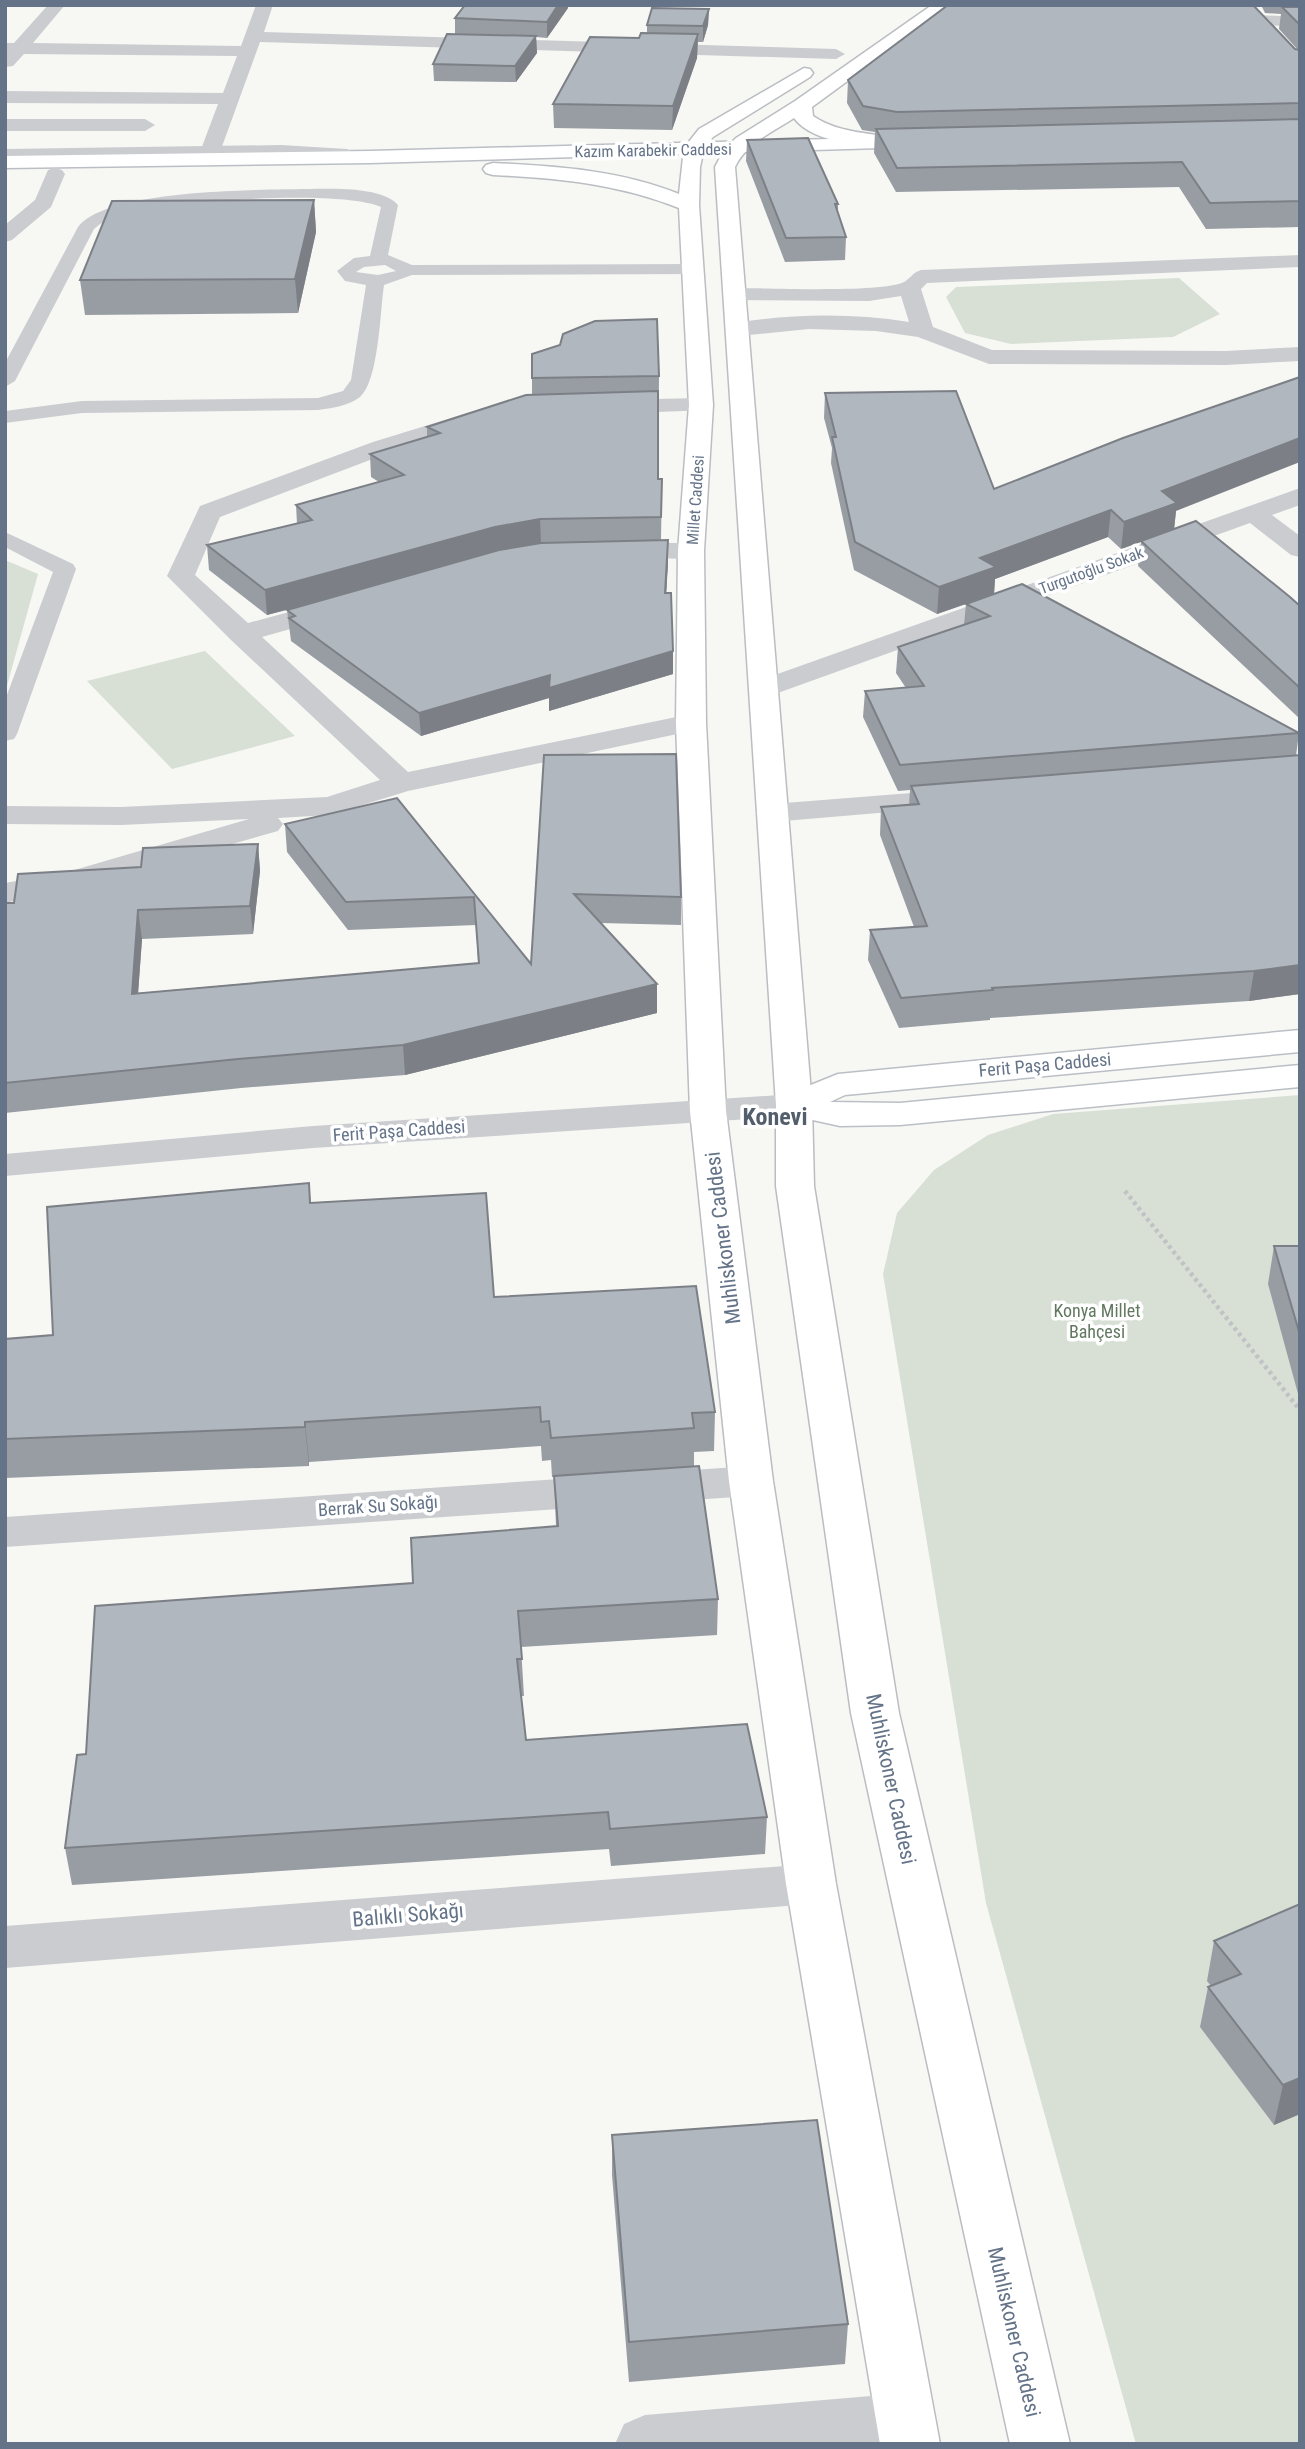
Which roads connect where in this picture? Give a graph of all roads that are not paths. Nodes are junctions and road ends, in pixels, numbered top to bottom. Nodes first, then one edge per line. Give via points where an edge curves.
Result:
1 (57, 5) edge
2 (265, 5) edge
3 (943, 5) edge
4 (956, 6) edge
5 (1253, 13) edge
6 (1202, 17) edge
7 (1300, 22) edge
8 (1274, 38) edge
9 (251, 44) junction
10 (12, 48) edge
11 (841, 50) joint
12 (5, 64) edge
13 (5, 97) edge
14 (230, 99) junction
15 (802, 105) junction
16 (194, 124) dead end
17 (220, 124) junction
18 (5, 125) edge
19 (167, 125) dead end
20 (926, 143) edge
21 (898, 144) junction
22 (210, 152) junction
23 (5, 155) edge
24 (370, 157) junction
25 (730, 157) junction
26 (692, 158) junction
27 (5, 162) edge
28 (494, 169) junction
29 (55, 174) junction
30 (5, 175) edge
31 (689, 205) junction
32 (5, 236) edge
33 (378, 260) junction
34 (1300, 261) edge
35 (693, 269) junction
36 (406, 270) junction
37 (376, 281) junction
38 (910, 288) junction
39 (736, 295) junction
40 (739, 329) junction
41 (923, 331) junction
42 (1300, 355) edge
43 (5, 381) edge
44 (701, 405) junction
45 (582, 407) edge
46 (503, 409) edge
47 (5, 417) edge
48 (1300, 496) edge
49 (1252, 512) junction
50 (5, 538) edge
51 (1300, 549) edge
52 (691, 551) junction
53 (593, 552) edge
54 (362, 600) edge
55 (242, 634) junction
56 (765, 688) junction
57 (691, 723) junction
58 (5, 734) edge
59 (401, 783) junction
60 (994, 795) edge
61 (330, 806) junction
62 (772, 813) junction
63 (5, 815) edge
64 (121, 816) junction
65 (84, 876) junction
66 (5, 894) edge
67 (1300, 1041) edge
68 (1300, 1076) edge
69 (794, 1105) junction
70 (708, 1111) junction
71 (5, 1165) edge
72 (751, 1481) junction
73 (5, 1532) edge
74 (811, 1884) junction
75 (5, 1947) edge
76 (908, 2432) edge
77 (645, 2444) edge
78 (1040, 2444) edge

1 - 10 street
2 - 9 street
3 - 4 street
3 - 15 main road
5 - 6 street
5 - 7 street
5 - 8 street
9 - 10 street
9 - 11 street
9 - 14 street
10 - 12 street
11 - 26 main road via 706,133
13 - 14 street
14 - 17 street
15 - 21 main road via 804,118 828,132
15 - 25 main road
16 - 17 street
17 - 22 street
18 - 19 street
20 - 21 main road, Kazım Karabekir Caddesi
21 - 25 main road, Kazım Karabekir Caddesi
22 - 23 street
22 - 24 street
24 - 26 main road, Kazım Karabekir Caddesi
24 - 27 main road, Kazım Karabekir Caddesi
25 - 26 main road, Kazım Karabekir Caddesi
25 - 39 main road
26 - 28 main road, Kazım Karabekir Caddesi
26 - 31 main road, Millet Caddesi
28 - 29 main road, Kazım Karabekir Caddesi
28 - 31 main road via 614,178
29 - 30 main road, Kazım Karabekir Caddesi
29 - 32 street via 44,203
31 - 35 main road, Millet Caddesi
33 - 36 lane via 401,264
33 - 37 lane via 352,264 346,271 351,277
33 - 43 lane via 390,205 375,197 213,197 106,213 87,227
34 - 38 street via 921,277
35 - 36 lane
35 - 44 main road, Millet Caddesi
36 - 37 lane
37 - 47 lane via 361,380 351,395 318,404 82,407
38 - 39 street via 869,294
38 - 41 street
39 - 40 main road
40 - 41 street via 775,323 865,321
40 - 56 main road
41 - 42 street via 989,357
44 - 45 street
44 - 52 main road, Millet Caddesi
46 - 55 street via 382,447 209,512 181,576
48 - 49 street, Turgutoğlu Sokak
49 - 51 street
49 - 56 street, Turgutoğlu Sokak
50 - 58 lane via 65,569
52 - 53 street
52 - 57 main road, Millet Caddesi
54 - 55 street
55 - 59 street
56 - 62 main road
57 - 59 street
57 - 70 main road, Millet Caddesi
59 - 61 street
60 - 62 street
61 - 64 street
61 - 65 street
62 - 69 main road
63 - 64 street
64 - 65 street
65 - 66 street
67 - 69 main road, Ferit Paşa Caddesi via 838,1085
68 - 69 main road, Ferit Paşa Caddesi via 900,1114 840,1115
69 - 70 street, Ferit Paşa Caddesi
69 - 78 main road, Muhliskoner Caddesi via 795,1186 875,1713
70 - 71 street, Ferit Paşa Caddesi via 313,1137
70 - 72 main road, Muhliskoner Caddesi
72 - 73 street, Berrak Su Sokağı
72 - 74 main road, Muhliskoner Caddesi
74 - 75 street, Balıklı Sokağı
74 - 76 main road, Muhliskoner Caddesi
76 - 77 street

